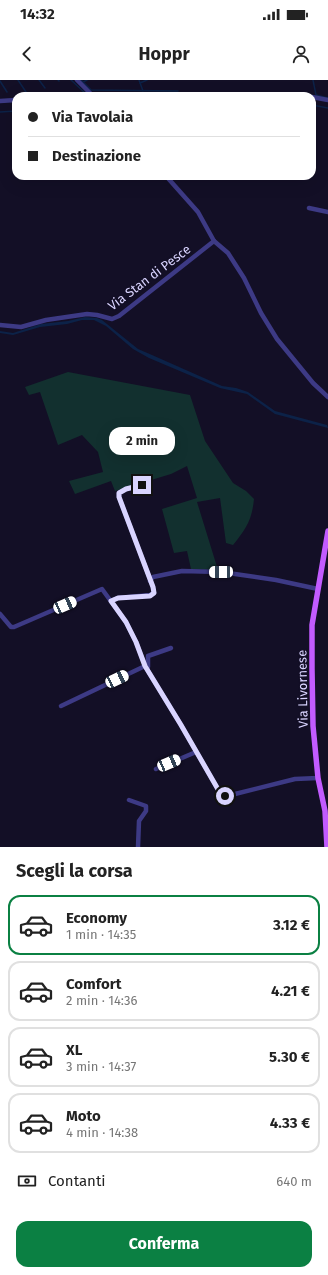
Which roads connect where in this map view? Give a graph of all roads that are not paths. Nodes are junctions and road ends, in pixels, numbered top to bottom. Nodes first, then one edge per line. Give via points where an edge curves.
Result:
1 (77, 80) edge
2 (89, 92) edge
3 (316, 98) edge
4 (12, 100) edge
5 (328, 100) edge
6 (0, 101) edge
7 (170, 180) edge
8 (309, 208) dead end
9 (328, 212) edge
10 (214, 241) junction
11 (0, 325) edge
12 (328, 397) edge
13 (142, 485) dead end
14 (328, 531) edge
15 (150, 581) junction
16 (318, 589) junction
17 (111, 601) junction
18 (0, 614) edge
19 (171, 648) dead end
20 (145, 666) junction
21 (149, 672) junction
22 (61, 706) dead end
23 (196, 752) junction
24 (156, 769) dead end
25 (318, 778) junction
26 (129, 800) dead end
27 (325, 800) edge
28 (138, 847) edge
29 (328, 847) edge

1 - 2 street
3 - 5 street
4 - 6 street
7 - 10 street via 198,212
8 - 9 street
10 - 11 street, Via Stan di Pesce via 112,319 87,314 46,320 21,327
10 - 12 street via 228,253 277,339
13 - 15 street via 126,489 119,493 119,497
14 - 16 main road, Via Livornese
15 - 16 street via 153,576 182,571 221,572
15 - 17 street via 154,590 152,595
16 - 25 main road, Via Livornese via 312,626 312,669
17 - 18 street via 102,589 14,627 11,627
17 - 20 street via 126,622
19 - 21 street via 148,656
20 - 21 street
20 - 22 street
21 - 23 street
23 - 24 street
23 - 25 street via 219,791 225,796 295,779
25 - 27 main road, Via Livornese
26 - 28 street via 146,806 146,811 139,821
27 - 29 main road, Via Livornese

